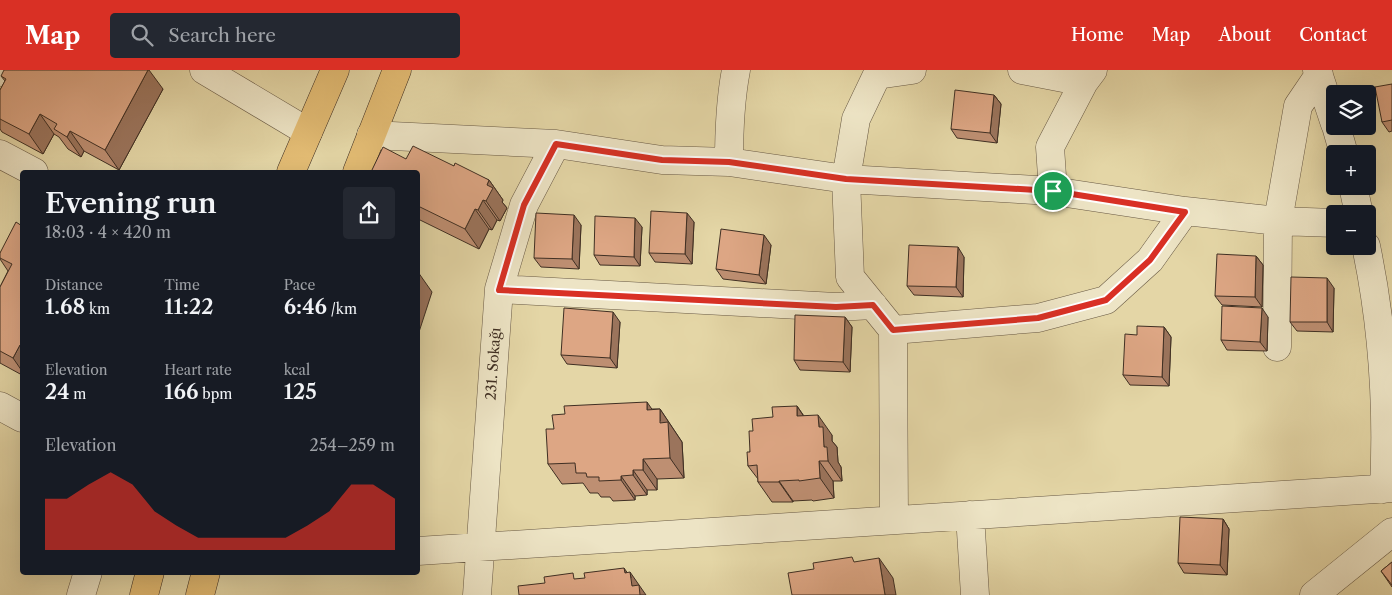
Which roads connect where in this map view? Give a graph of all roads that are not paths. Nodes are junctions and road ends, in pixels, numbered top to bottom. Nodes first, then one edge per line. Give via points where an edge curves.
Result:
1 (204, 70) edge
2 (335, 70) edge
3 (397, 70) edge
4 (736, 70) edge
5 (912, 70) edge
6 (1022, 70) edge
7 (1318, 72) edge
8 (1089, 76) edge
9 (1326, 97) edge
10 (308, 132) junction
11 (371, 135) junction
12 (556, 144) junction
13 (0, 154) edge
14 (729, 162) junction
15 (30, 170) edge
16 (292, 170) edge
17 (358, 170) edge
18 (846, 179) junction
19 (1053, 191) junction
20 (1185, 212) junction
21 (1278, 221) junction
22 (1326, 223) edge
23 (1367, 255) edge
24 (499, 290) junction
25 (873, 305) junction
26 (893, 330) junction
27 (1277, 347) dead end
28 (0, 406) edge
29 (20, 417) edge
30 (1388, 488) edge
31 (970, 515) junction
32 (894, 520) junction
33 (1392, 532) edge
34 (479, 547) junction
35 (420, 551) edge
36 (87, 575) edge
37 (149, 575) edge
38 (205, 575) edge
39 (1330, 591) edge
40 (80, 595) edge
41 (144, 595) edge
42 (200, 595) edge
43 (477, 595) edge
44 (975, 595) edge

1 - 10 street
2 - 10 main road
3 - 11 main road
4 - 14 street via 729,127
5 - 18 street via 877,75 856,119
6 - 8 street
7 - 9 street
7 - 21 street via 1298,106
8 - 19 street via 1050,146
10 - 16 main road
11 - 12 street
11 - 17 main road
12 - 14 street via 662,160
12 - 24 street, 231. Sokağı via 524,205
13 - 15 street
14 - 18 street
18 - 19 street
18 - 25 street via 850,277
19 - 20 street
20 - 21 street
20 - 26 street via 1150,260 1106,300 1038,318
21 - 22 street
21 - 27 street
23 - 30 street via 1383,354
24 - 25 street via 836,307
24 - 34 street, 231. Sokağı
25 - 26 street
26 - 32 street
28 - 29 street
30 - 31 street
31 - 32 street
31 - 44 street
32 - 34 street
33 - 39 street
34 - 35 street
34 - 43 street, 231. Sokağı
36 - 40 street
37 - 41 main road
38 - 42 main road

